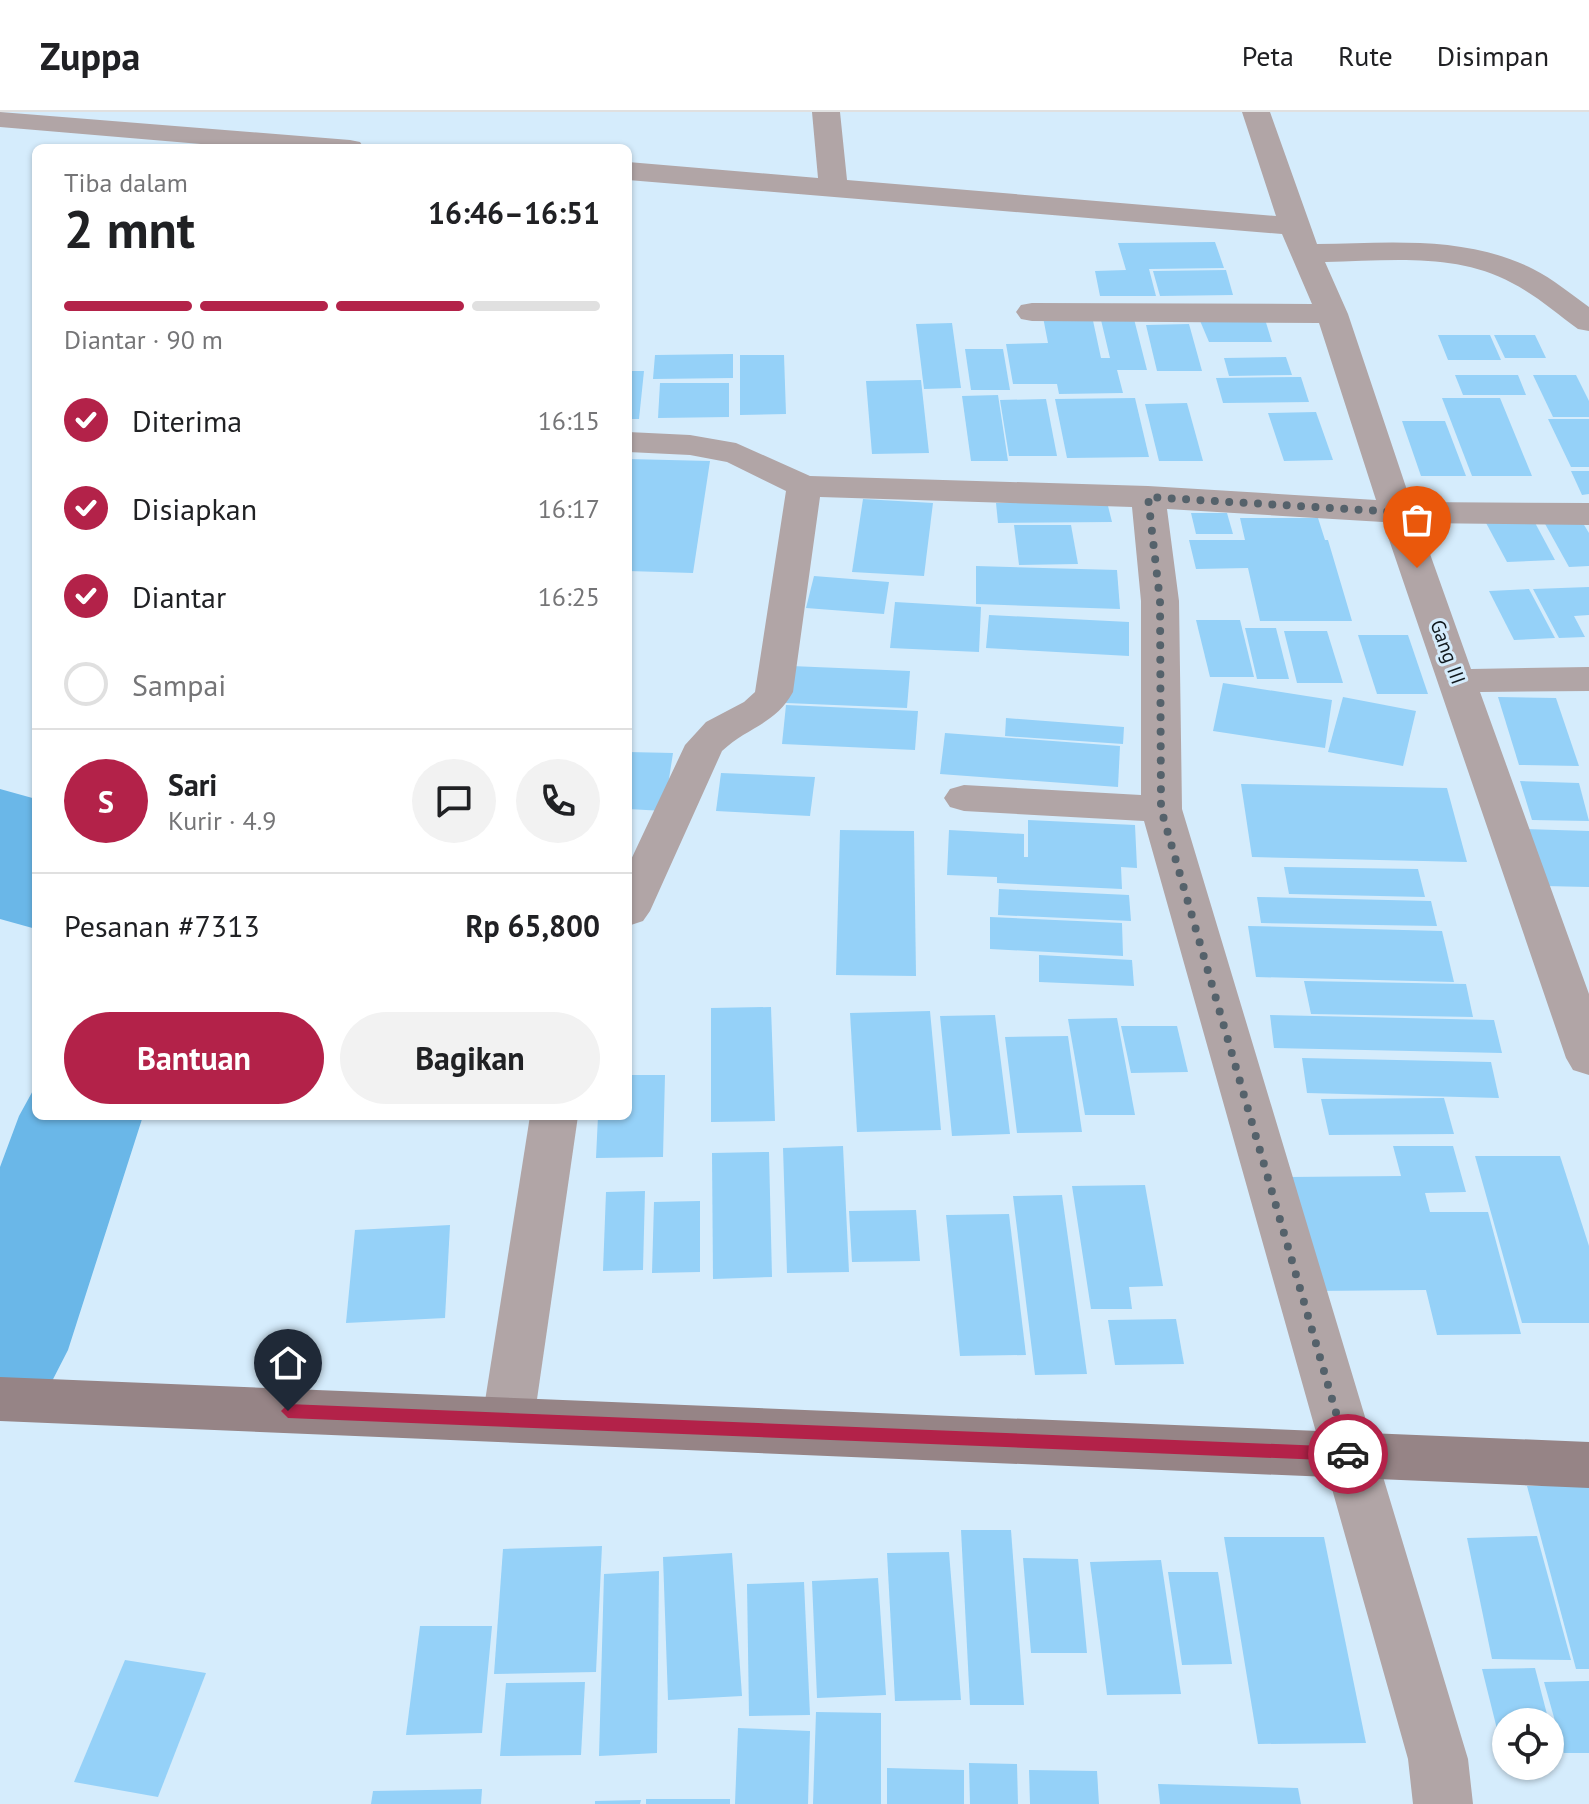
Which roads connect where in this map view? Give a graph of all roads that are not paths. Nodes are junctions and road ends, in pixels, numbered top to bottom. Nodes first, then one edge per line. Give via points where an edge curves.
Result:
1 (826, 112) edge
2 (1256, 112) edge
3 (0, 119) edge
4 (302, 144) edge
5 (632, 171) edge
6 (833, 189) junction
7 (1299, 240) junction
8 (1032, 312) dead end
9 (1332, 314) junction
10 (1589, 322) edge
11 (632, 442) edge
12 (804, 486) junction
13 (1148, 497) junction
14 (1397, 512) junction
15 (1589, 514) edge
16 (1589, 679) edge
17 (1458, 681) junction
18 (964, 798) dead end
19 (1161, 809) junction
20 (632, 902) edge
21 (1589, 1058) edge
22 (553, 1120) edge
23 (0, 1399) edge
24 (508, 1420) junction
25 (1349, 1454) junction
26 (1589, 1465) edge
27 (1443, 1804) edge

1 - 6 street
2 - 7 street, Gang III
3 - 4 street
5 - 6 street
6 - 7 street
7 - 9 street, Gang III
7 - 10 street via 1466,256 1522,276
8 - 9 street
9 - 14 street, Gang III
11 - 12 street via 736,453
12 - 13 street
12 - 20 street via 774,692 769,703 705,745
13 - 14 street
13 - 19 street via 1160,601
14 - 15 street
14 - 17 street, Gang III
16 - 17 street
17 - 21 street, Gang III
18 - 19 street
19 - 25 street
22 - 24 street
23 - 24 main road
24 - 25 main road
25 - 26 main road
25 - 27 street via 1438,1759

